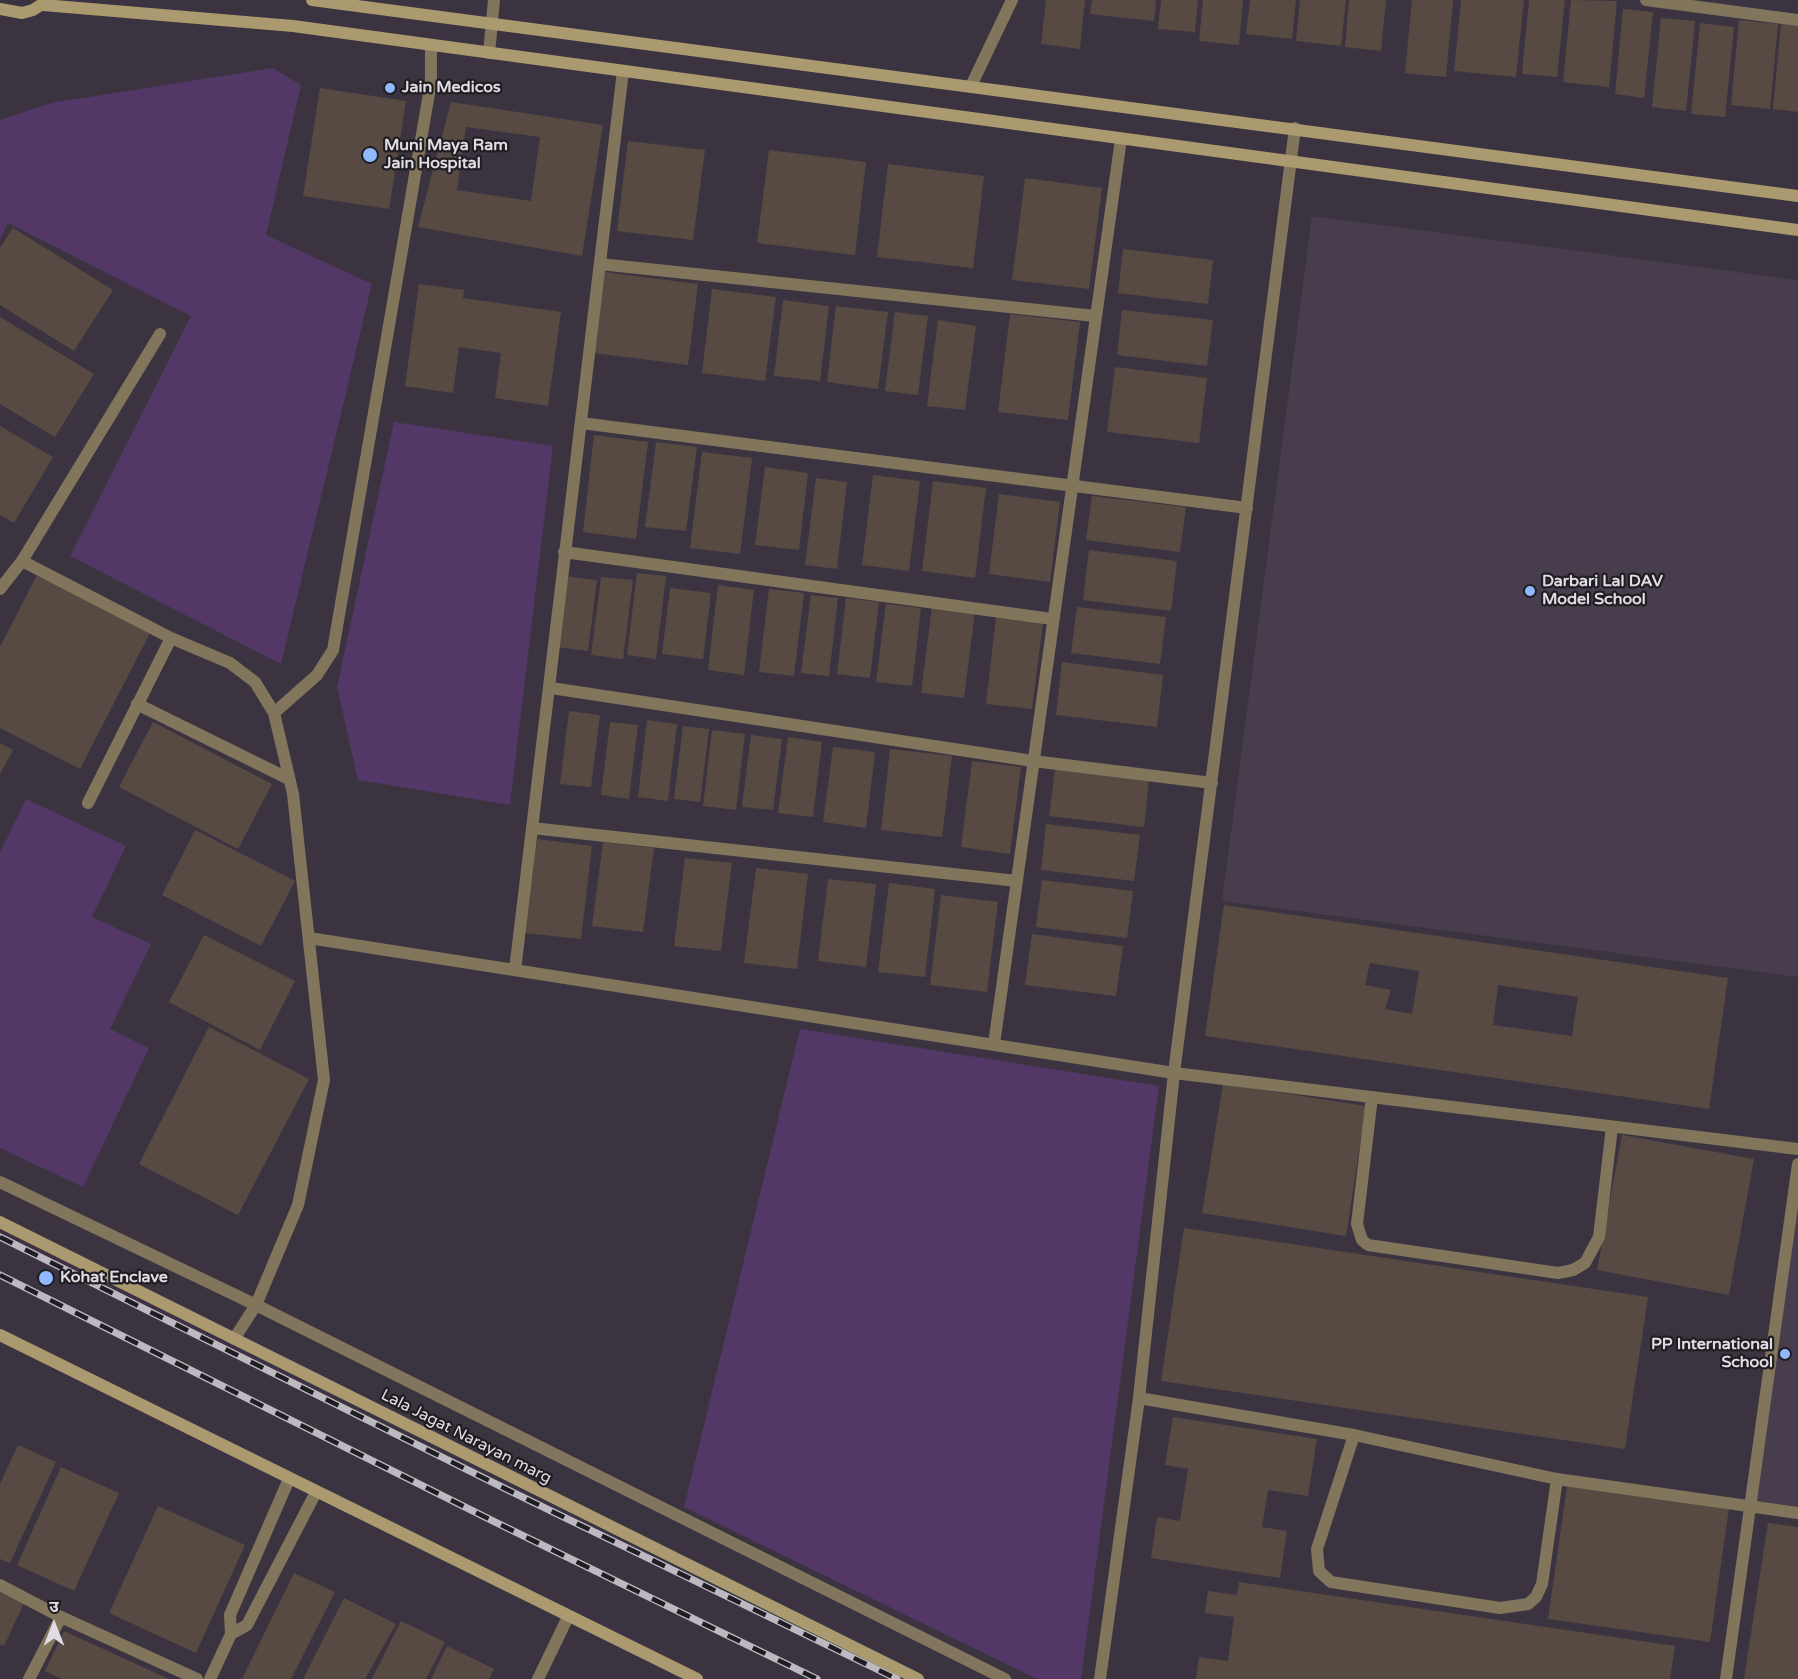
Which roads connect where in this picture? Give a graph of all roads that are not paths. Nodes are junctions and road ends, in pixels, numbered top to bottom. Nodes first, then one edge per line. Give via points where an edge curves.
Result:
1 (312, 0) edge
2 (494, 0) edge
3 (1012, 0) edge
4 (1646, 0) edge
5 (45, 2) edge
6 (5, 10) edge
7 (0, 21) edge
8 (1798, 21) edge
9 (492, 23) junction
10 (431, 45) junction
11 (489, 53) junction
12 (623, 71) junction
13 (971, 86) junction
14 (1295, 129) junction
15 (1120, 139) junction
16 (1291, 163) junction
17 (1798, 196) edge
18 (1798, 230) edge
19 (600, 264) junction
20 (1095, 316) junction
21 (160, 334) dead end
22 (581, 423) junction
23 (1072, 486) junction
24 (1247, 508) junction
25 (564, 552) junction
26 (22, 561) junction
27 (0, 589) edge
28 (1052, 619) junction
29 (171, 638) junction
30 (551, 688) junction
31 (137, 704) junction
32 (274, 713) junction
33 (1034, 760) junction
34 (290, 779) junction
35 (1212, 783) junction
36 (88, 802) dead end
37 (532, 828) junction
38 (1017, 881) junction
39 (309, 938) junction
40 (515, 970) junction
41 (994, 1044) junction
42 (1174, 1073) junction
43 (1372, 1097) junction
44 (1612, 1127) junction
45 (1798, 1149) edge
46 (1798, 1164) edge
47 (0, 1182) edge
48 (0, 1222) edge
49 (256, 1305) junction
50 (0, 1335) edge
51 (234, 1339) junction
52 (1139, 1398) junction
53 (1354, 1435) junction
54 (290, 1479) junction
55 (1557, 1479) junction
56 (316, 1492) junction
57 (1750, 1505) junction
58 (1798, 1512) edge
59 (0, 1585) edge
60 (61, 1617) junction
61 (568, 1617) junction
62 (231, 1634) junction
63 (30, 1679) edge
64 (197, 1679) edge
65 (210, 1679) edge
66 (538, 1679) edge
67 (697, 1679) edge
68 (918, 1679) edge
69 (1005, 1679) edge
70 (1101, 1679) edge
71 (1726, 1679) edge

1 - 9 street
2 - 9 street
3 - 13 street
4 - 8 street
5 - 6 street via 33,10
5 - 10 street via 293,26
6 - 7 street
9 - 11 street
9 - 13 street
10 - 11 street
10 - 32 street via 431,82 333,650 318,675
11 - 12 street
12 - 15 street
12 - 19 street
13 - 14 street
14 - 16 street
14 - 17 street
15 - 16 street
15 - 20 street
16 - 18 street
16 - 24 street
19 - 20 street
19 - 22 street
20 - 23 street
21 - 26 street
22 - 23 street
22 - 25 street
23 - 24 street
23 - 28 street
24 - 35 street
25 - 28 street
25 - 30 street
26 - 27 street
26 - 29 street
28 - 33 street
29 - 31 street
29 - 32 street via 230,663 255,682
30 - 33 street
30 - 37 street
31 - 34 street
31 - 36 street
32 - 34 street
33 - 35 street
33 - 38 street
34 - 39 street
35 - 42 street
37 - 38 street
37 - 40 street
38 - 41 street
39 - 40 street
39 - 49 street via 324,1080 298,1204
40 - 41 street
41 - 42 street
42 - 43 street
42 - 52 street
43 - 44 street
43 - 44 street via 1357,1224 1368,1245 1558,1273 1585,1263 1597,1244
44 - 45 street
46 - 57 street
47 - 49 street
48 - 51 street, Lala Jagat Narayan marg
49 - 51 street
49 - 69 street
50 - 54 street
51 - 68 street, Lala Jagat Narayan marg
52 - 53 street
52 - 70 street
53 - 55 street
53 - 55 street via 1317,1549 1319,1571 1331,1582 1500,1608 1528,1604 1542,1584
54 - 56 street
54 - 62 street via 230,1615
55 - 57 street
56 - 61 street
56 - 62 street via 247,1625
57 - 58 street
57 - 71 street
59 - 60 street
60 - 63 street
60 - 64 street
61 - 66 street
61 - 67 street
62 - 65 street

